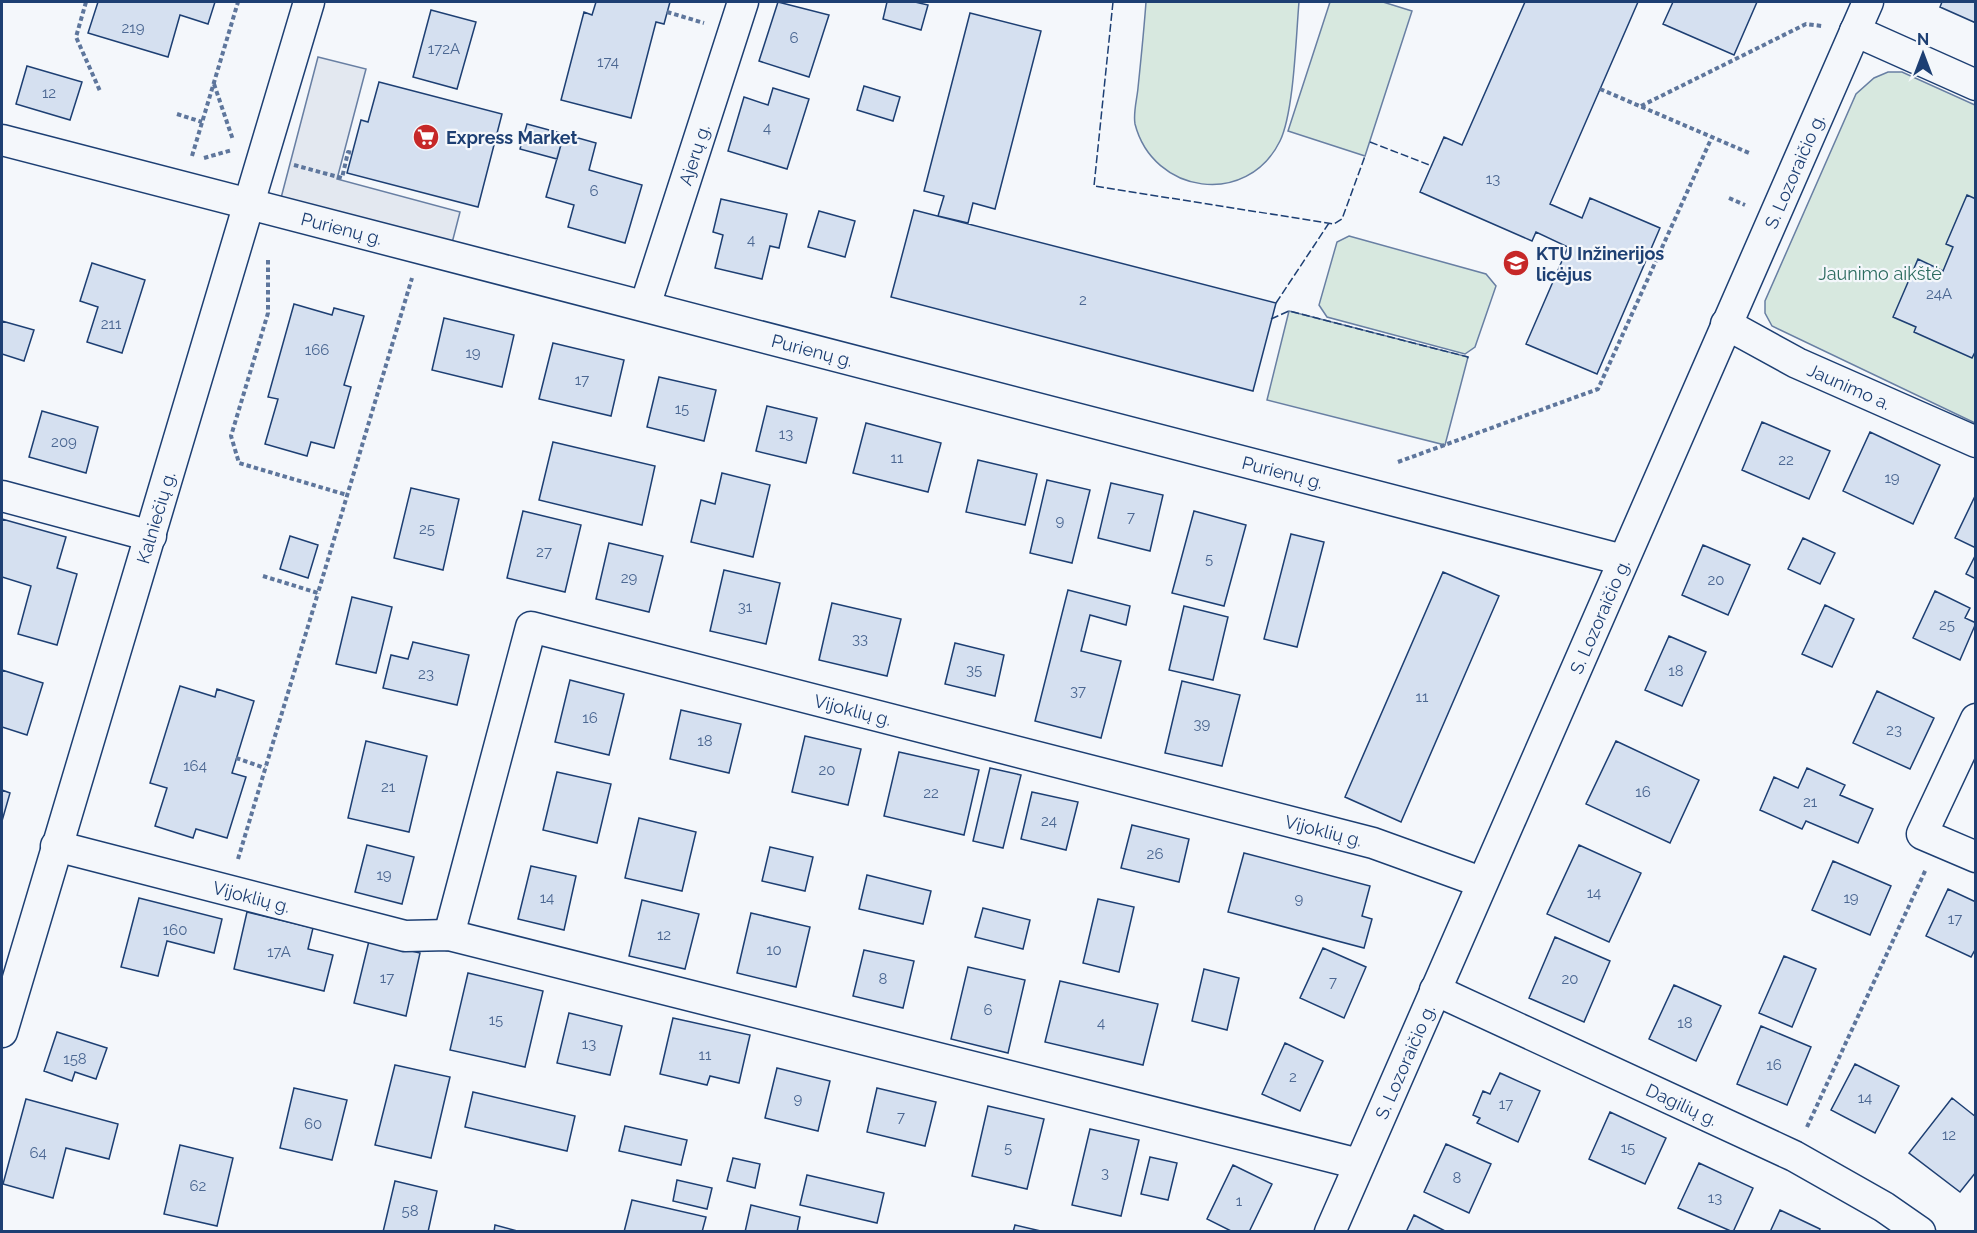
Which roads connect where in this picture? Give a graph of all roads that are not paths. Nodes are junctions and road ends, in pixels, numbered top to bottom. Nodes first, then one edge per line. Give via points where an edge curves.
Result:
1 (309, 2) edge
2 (743, 2) edge
3 (1868, 2) edge
4 (1855, 31) junction
5 (1976, 85) edge
6 (2, 140) edge
7 (248, 204) junction
8 (645, 306) junction
9 (1726, 324) junction
10 (1976, 442) edge
11 (2, 496) edge
12 (150, 536) junction
13 (1623, 560) junction
14 (1976, 719) edge
15 (56, 846) junction
16 (1976, 857) edge
17 (1482, 882) junction
18 (449, 935) junction
19 (1435, 990) junction
20 (6, 999) edge
21 (2, 1032) edge
22 (1359, 1164) junction
23 (1330, 1232) edge
24 (1920, 1232) edge

1 - 7 street, Kalniečių g.
2 - 8 street, Ajerų g.
3 - 4 street, S. Lozoraičio g.
4 - 5 street
4 - 9 street, S. Lozoraičio g.
6 - 7 street, Purienų g.
7 - 8 street, Purienų g.
7 - 12 street, Kalniečių g.
8 - 13 street, Purienų g.
9 - 10 street, Jaunimo a. via 1797,363
9 - 13 street, S. Lozoraičio g.
11 - 12 street
12 - 15 street, Kalniečių g.
13 - 17 street, S. Lozoraičio g.
14 - 16 street via 1922,834
15 - 18 street, Vijoklių g. via 405,936
15 - 20 street, Kalniečių g.
17 - 18 street, Vijoklių g. via 1373,843 531,627
17 - 19 street, S. Lozoraičio g.
18 - 22 street, Vijoklių g.
19 - 22 street, S. Lozoraičio g.
19 - 24 street, Dagilių g. via 1794,1156
20 - 21 street, Kalniečių g.
22 - 23 street, S. Lozoraičio g.

